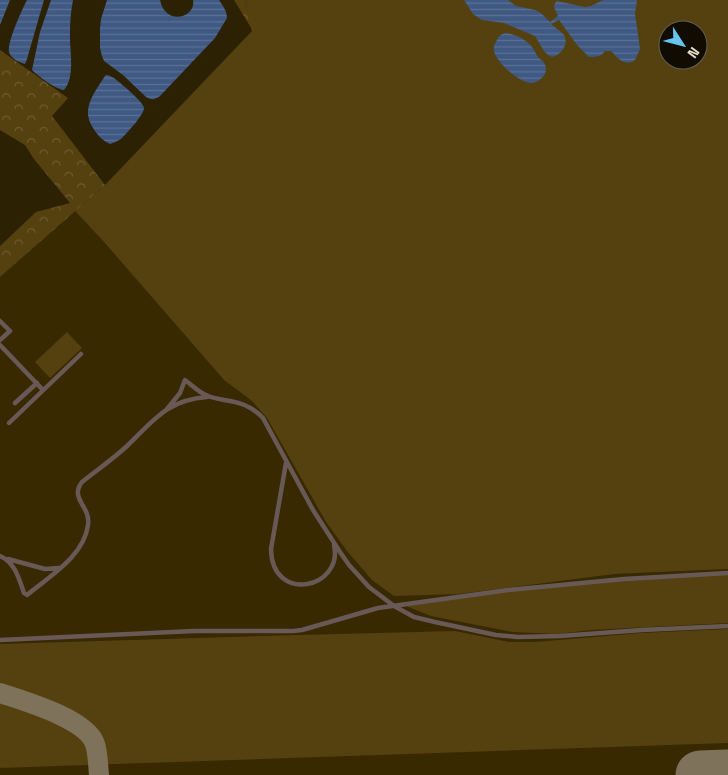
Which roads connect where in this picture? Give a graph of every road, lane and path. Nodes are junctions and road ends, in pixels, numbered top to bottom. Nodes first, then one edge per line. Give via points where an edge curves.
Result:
1 (0, 321) edge
2 (0, 340) edge
3 (0, 345) edge
4 (81, 354) dead end
5 (37, 384) junction
6 (43, 390) junction
7 (208, 396) junction
8 (16, 403) dead end
9 (167, 409) junction
10 (9, 423) dead end
11 (286, 462) junction
12 (332, 539) junction
13 (0, 556) edge
14 (6, 559) junction
15 (60, 568) junction
16 (728, 573) edge
17 (394, 606) junction
18 (728, 626) edge
19 (0, 640) edge

1 - 2 lane via 10,331
3 - 5 lane
4 - 6 lane
5 - 6 lane
5 - 8 lane
6 - 10 lane
7 - 9 lane via 188,399
7 - 9 lane via 185,380 180,393
7 - 11 lane via 240,404 258,413
9 - 15 lane via 78,487 77,494 88,512 88,524 84,539
11 - 12 lane
11 - 12 lane via 271,549 280,576 291,584 317,581 335,559
12 - 17 lane via 369,587
13 - 14 lane
14 - 15 lane via 45,569
14 - 15 lane via 27,595
16 - 17 lane via 554,585
17 - 18 lane via 436,622 518,637
17 - 19 lane via 293,631 194,631

